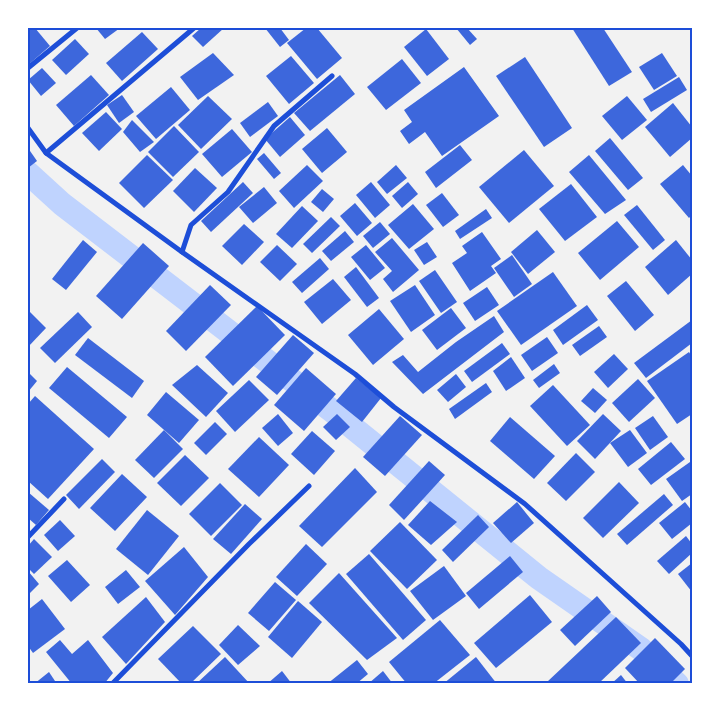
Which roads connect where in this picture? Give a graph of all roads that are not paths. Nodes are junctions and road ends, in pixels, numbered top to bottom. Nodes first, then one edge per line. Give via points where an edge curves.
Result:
1 (77, 28) edge
2 (194, 28) edge
3 (28, 68) edge
4 (332, 76) dead end
5 (28, 128) edge
6 (46, 153) junction
7 (182, 252) junction
8 (309, 486) dead end
9 (64, 499) dead end
10 (28, 537) edge
11 (692, 656) edge
12 (117, 679) junction
13 (112, 684) edge
14 (121, 684) edge

1 - 3 street
2 - 6 street
4 - 7 street via 274,126 228,192 191,225
5 - 6 street
6 - 7 street
7 - 11 street via 355,374 525,504
8 - 12 street
9 - 10 street
12 - 13 street
12 - 14 street

